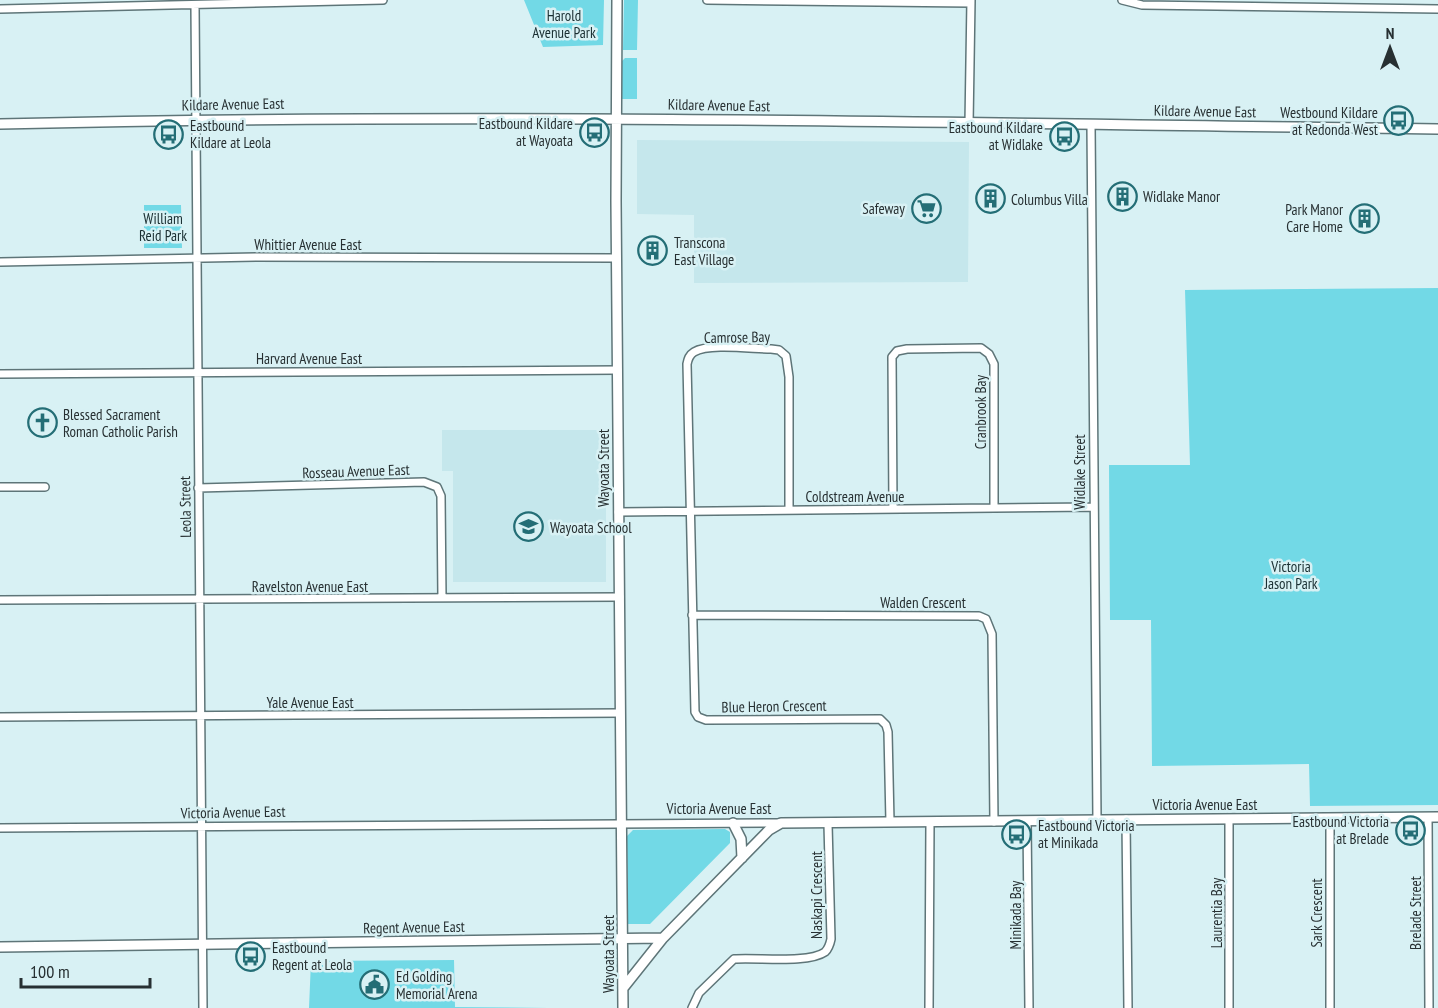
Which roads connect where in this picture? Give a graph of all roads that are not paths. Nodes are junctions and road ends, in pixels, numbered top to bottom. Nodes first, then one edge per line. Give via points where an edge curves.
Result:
1 (337, 0) edge
2 (383, 0) edge
3 (618, 0) edge
4 (707, 0) edge
5 (1122, 0) edge
6 (283, 1) edge
7 (971, 1) edge
8 (1272, 3) edge
9 (22, 4) edge
10 (1382, 4) edge
11 (195, 6) junction
12 (0, 9) edge
13 (1438, 9) edge
14 (615, 119) junction
15 (196, 120) junction
16 (0, 124) edge
17 (969, 124) junction
18 (1091, 125) junction
19 (1438, 129) edge
20 (616, 258) junction
21 (196, 260) junction
22 (0, 262) edge
23 (618, 370) junction
24 (199, 372) junction
25 (0, 374) edge
26 (0, 487) edge
27 (45, 487) dead end
28 (198, 488) junction
29 (1093, 507) junction
30 (994, 508) junction
31 (893, 509) junction
32 (789, 510) junction
33 (690, 511) junction
34 (618, 512) junction
35 (620, 597) junction
36 (442, 598) junction
37 (0, 600) edge
38 (201, 600) junction
39 (692, 615) junction
40 (620, 713) junction
41 (201, 716) junction
42 (0, 717) edge
43 (1428, 817) junction
44 (1438, 817) edge
45 (1330, 818) junction
46 (1097, 819) junction
47 (1126, 819) junction
48 (1229, 819) junction
49 (1027, 821) junction
50 (890, 822) junction
51 (930, 822) junction
52 (994, 822) junction
53 (623, 823) junction
54 (733, 823) junction
55 (781, 823) junction
56 (828, 824) junction
57 (0, 828) edge
58 (201, 828) junction
59 (742, 858) junction
60 (663, 938) junction
61 (622, 940) junction
62 (203, 944) junction
63 (0, 947) edge
64 (623, 988) junction
65 (203, 1008) edge
66 (623, 1008) edge
67 (692, 1008) edge
68 (929, 1008) edge
69 (1029, 1008) edge
70 (1128, 1008) edge
71 (1229, 1008) edge
72 (1330, 1008) edge
73 (1429, 1008) edge

1 - 2 street
1 - 6 street
3 - 14 street, Wayoata Street
4 - 7 street
5 - 8 street via 1142,5
6 - 11 street
7 - 17 street
8 - 10 street
9 - 11 street
9 - 12 street
10 - 13 street
11 - 15 street, Leola Street
14 - 15 street, Kildare Avenue East
14 - 17 street, Kildare Avenue East
14 - 20 street, Wayoata Street
15 - 16 street, Kildare Avenue East
15 - 21 street, Leola Street
17 - 18 street, Kildare Avenue East
18 - 19 street, Kildare Avenue East
18 - 29 street, Widlake Street
20 - 21 street, Whittier Avenue East
20 - 23 street, Wayoata Street
21 - 22 street, Whittier Avenue East
21 - 24 street, Leola Street
23 - 24 street, Harvard Avenue East
23 - 34 street, Wayoata Street
24 - 25 street, Harvard Avenue East
24 - 28 street, Leola Street
26 - 27 street
28 - 36 street, Rosseau Avenue East via 424,482 437,487 441,496
28 - 38 street, Leola Street
29 - 30 street, Coldstream Avenue
29 - 46 street, Widlake Street
30 - 31 street, Coldstream Avenue
30 - 31 street, Cranbrook Bay via 994,364 981,348 907,349 892,357
31 - 32 street, Coldstream Avenue
32 - 33 street, Coldstream Avenue
32 - 33 street, Camrose Bay via 786,356 771,349 708,348 694,352 687,364
33 - 34 street, Coldstream Avenue
33 - 39 street, Blue Heron Crescent
34 - 35 street, Wayoata Street
35 - 36 street, Ravelston Avenue East
35 - 40 street, Wayoata Street
36 - 38 street, Ravelston Avenue East
37 - 38 street, Ravelston Avenue East
38 - 41 street, Leola Street
39 - 50 street, Blue Heron Crescent via 693,704 698,717 880,719 888,732
39 - 52 street, Walden Crescent via 986,619 992,634
40 - 41 street, Yale Avenue East
40 - 53 street, Wayoata Street
41 - 42 street, Yale Avenue East
41 - 58 street, Leola Street
43 - 44 street, Victoria Avenue East
43 - 45 street, Victoria Avenue East
43 - 73 street, Brelade Street
45 - 48 street, Victoria Avenue East
45 - 72 street, Sark Crescent
46 - 47 street, Victoria Avenue East
46 - 49 street, Victoria Avenue East
47 - 48 street, Victoria Avenue East
47 - 70 street
48 - 71 street, Laurentia Bay
49 - 52 street, Victoria Avenue East
49 - 69 street, Minikada Bay
50 - 51 street, Victoria Avenue East
50 - 56 street, Victoria Avenue East
51 - 52 street, Victoria Avenue East
51 - 68 street
53 - 54 street, Victoria Avenue East
53 - 58 street, Victoria Avenue East
53 - 61 street, Wayoata Street
54 - 55 street, Victoria Avenue East
54 - 59 street via 741,839
55 - 56 street, Victoria Avenue East
55 - 59 street
56 - 67 street, Naskapi Crescent via 829,947 809,957 734,959 699,993
57 - 58 street, Victoria Avenue East
58 - 62 street, Leola Street
59 - 60 street
60 - 61 street, Regent Avenue East
60 - 64 street
61 - 62 street, Regent Avenue East
61 - 64 street, Wayoata Street
62 - 63 street, Regent Avenue East
62 - 65 street, Leola Street
64 - 66 street, Wayoata Street

